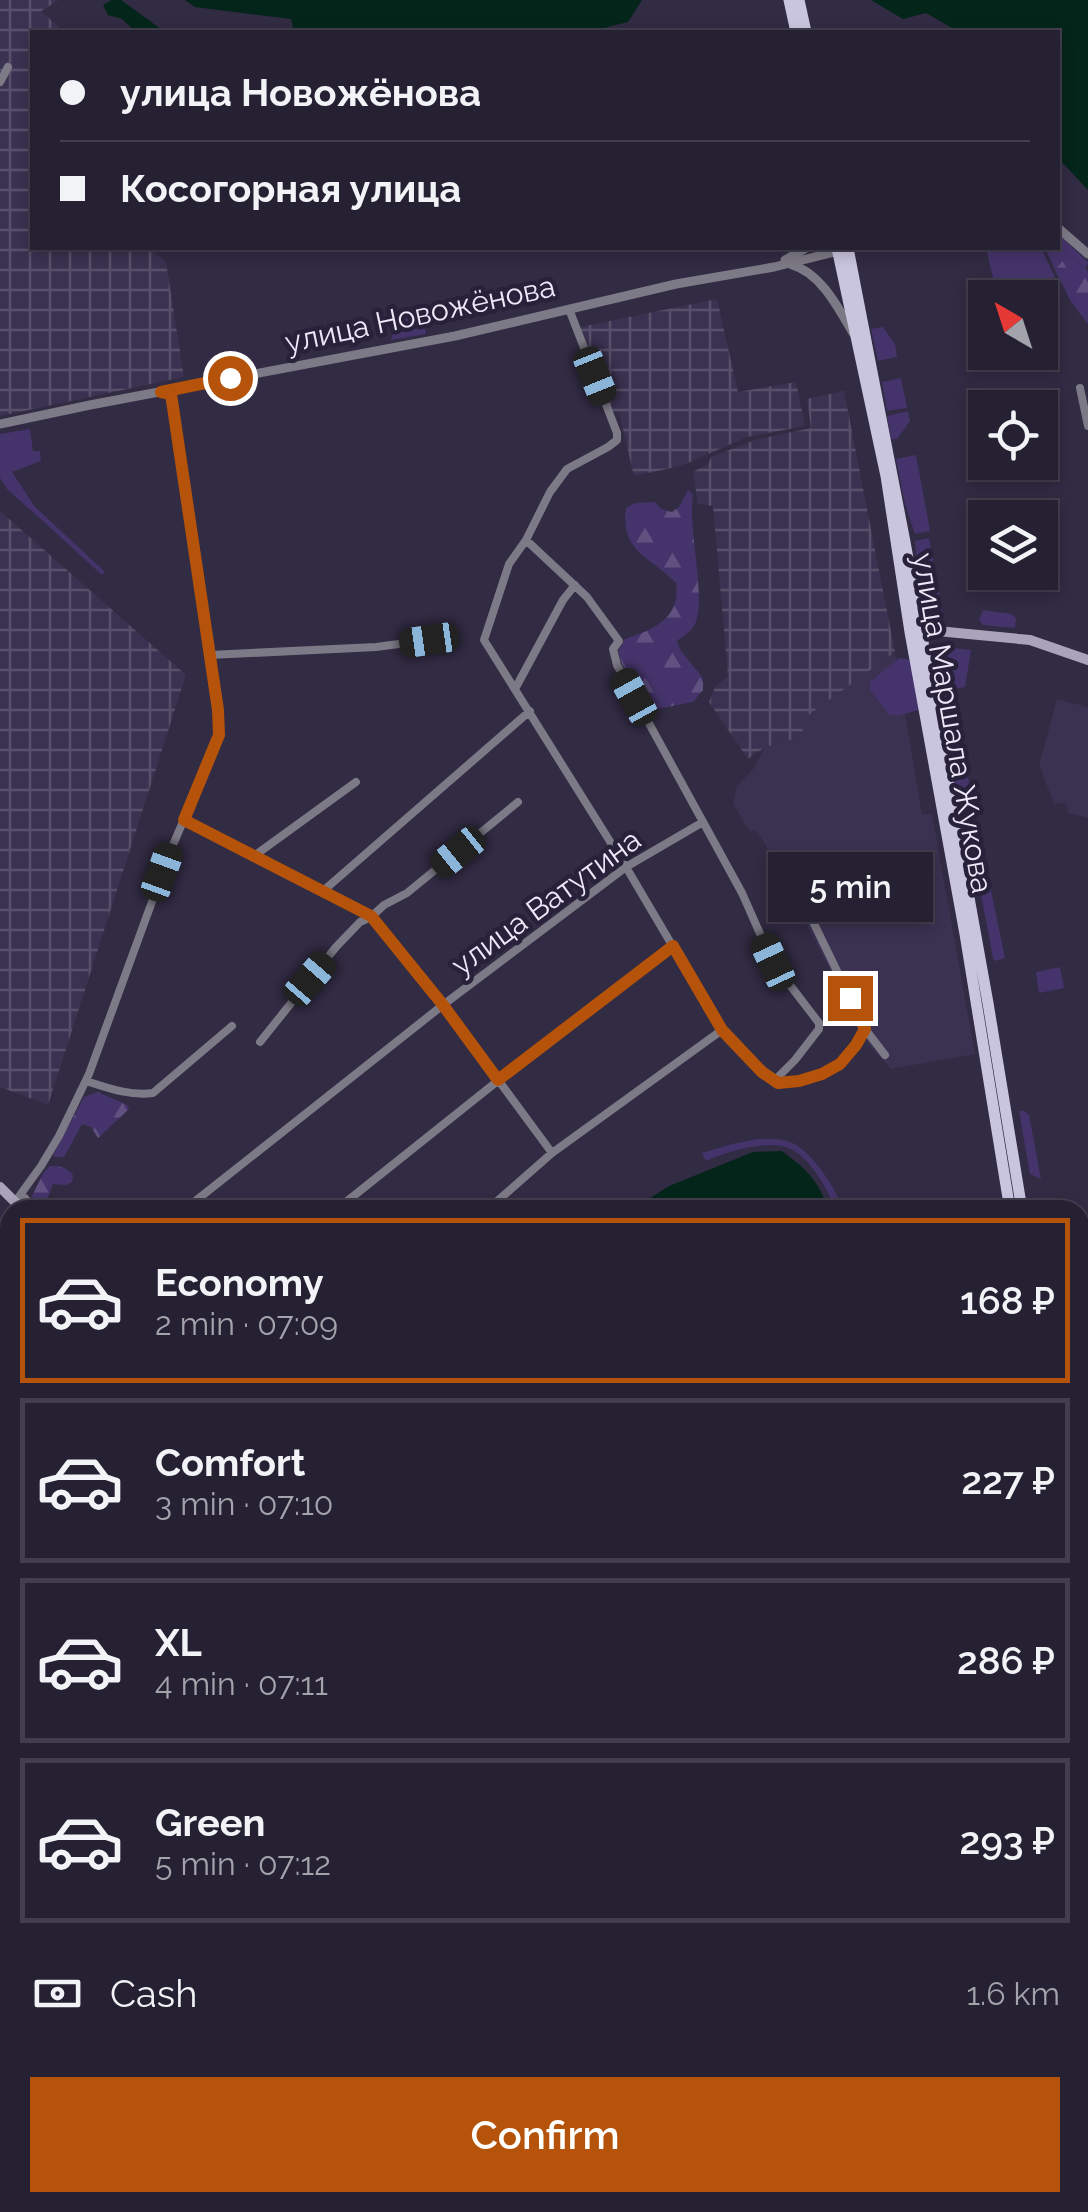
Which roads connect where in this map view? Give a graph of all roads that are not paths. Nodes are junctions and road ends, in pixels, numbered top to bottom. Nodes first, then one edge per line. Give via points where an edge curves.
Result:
1 (789, 0) edge
2 (799, 0) edge
3 (800, 27) edge
4 (8, 67) dead end
5 (0, 82) edge
6 (1060, 230) edge
7 (802, 250) edge
8 (836, 250) edge
9 (844, 250) edge
10 (844, 250) edge
11 (1088, 254) edge
12 (774, 266) junction
13 (570, 309) junction
14 (855, 336) junction
15 (1080, 388) dead end
16 (161, 392) junction
17 (0, 424) edge
18 (1088, 426) edge
19 (526, 540) junction
20 (574, 585) junction
21 (915, 630) junction
22 (449, 632) dead end
23 (210, 655) junction
24 (1088, 660) edge
25 (515, 689) junction
26 (530, 711) junction
27 (356, 782) dead end
28 (518, 802) dead end
29 (184, 820) junction
30 (703, 822) junction
31 (254, 856) junction
32 (626, 867) junction
33 (322, 892) junction
34 (805, 905) dead end
35 (371, 916) junction
36 (673, 946) junction
37 (443, 1005) junction
38 (232, 1026) dead end
39 (865, 1029) junction
40 (722, 1030) junction
41 (260, 1042) dead end
42 (885, 1055) dead end
43 (498, 1080) junction
44 (86, 1081) junction
45 (776, 1082) junction
46 (552, 1154) junction
47 (21, 1200) edge
48 (197, 1200) edge
49 (348, 1200) edge
50 (498, 1200) edge
51 (1008, 1200) edge
52 (1020, 1200) edge

1 - 3 main road
2 - 3 main road
4 - 5 street
6 - 11 street
7 - 12 street
8 - 12 street, улица Новожёнова
9 - 14 main road, улица Маршала Жукова
10 - 21 main road, улица Маршала Жукова via 874,373
12 - 13 street, улица Новожёнова
12 - 14 street via 806,270
13 - 16 street, улица Новожёнова
13 - 19 street via 616,440 567,469
14 - 21 main road, улица Маршала Жукова
15 - 18 street
16 - 17 street, улица Новожёнова
16 - 23 street via 171,394
19 - 20 street
19 - 25 street via 509,564 484,640
20 - 25 street
20 - 30 street via 618,641 616,666
21 - 24 main road via 1030,640
21 - 51 main road, улица Маршала Жукова
21 - 52 main road, улица Маршала Жукова
22 - 23 street via 359,649
23 - 29 street via 219,735
25 - 26 street
26 - 32 street
26 - 33 street
27 - 31 street
28 - 35 street
29 - 31 street
29 - 44 street
30 - 32 street, улица Ватутина
30 - 45 street via 773,962 819,1023
31 - 33 street
32 - 36 street
32 - 37 street, улица Ватутина
33 - 35 street
34 - 39 street
35 - 37 street
35 - 41 street via 336,947
36 - 40 street
36 - 43 street
37 - 43 street
37 - 48 street, улица Ватутина
38 - 44 street via 154,1094
39 - 42 street
39 - 45 street via 840,1064 799,1081
40 - 45 street
40 - 46 street
43 - 46 street
43 - 49 street
44 - 47 street
46 - 50 street

